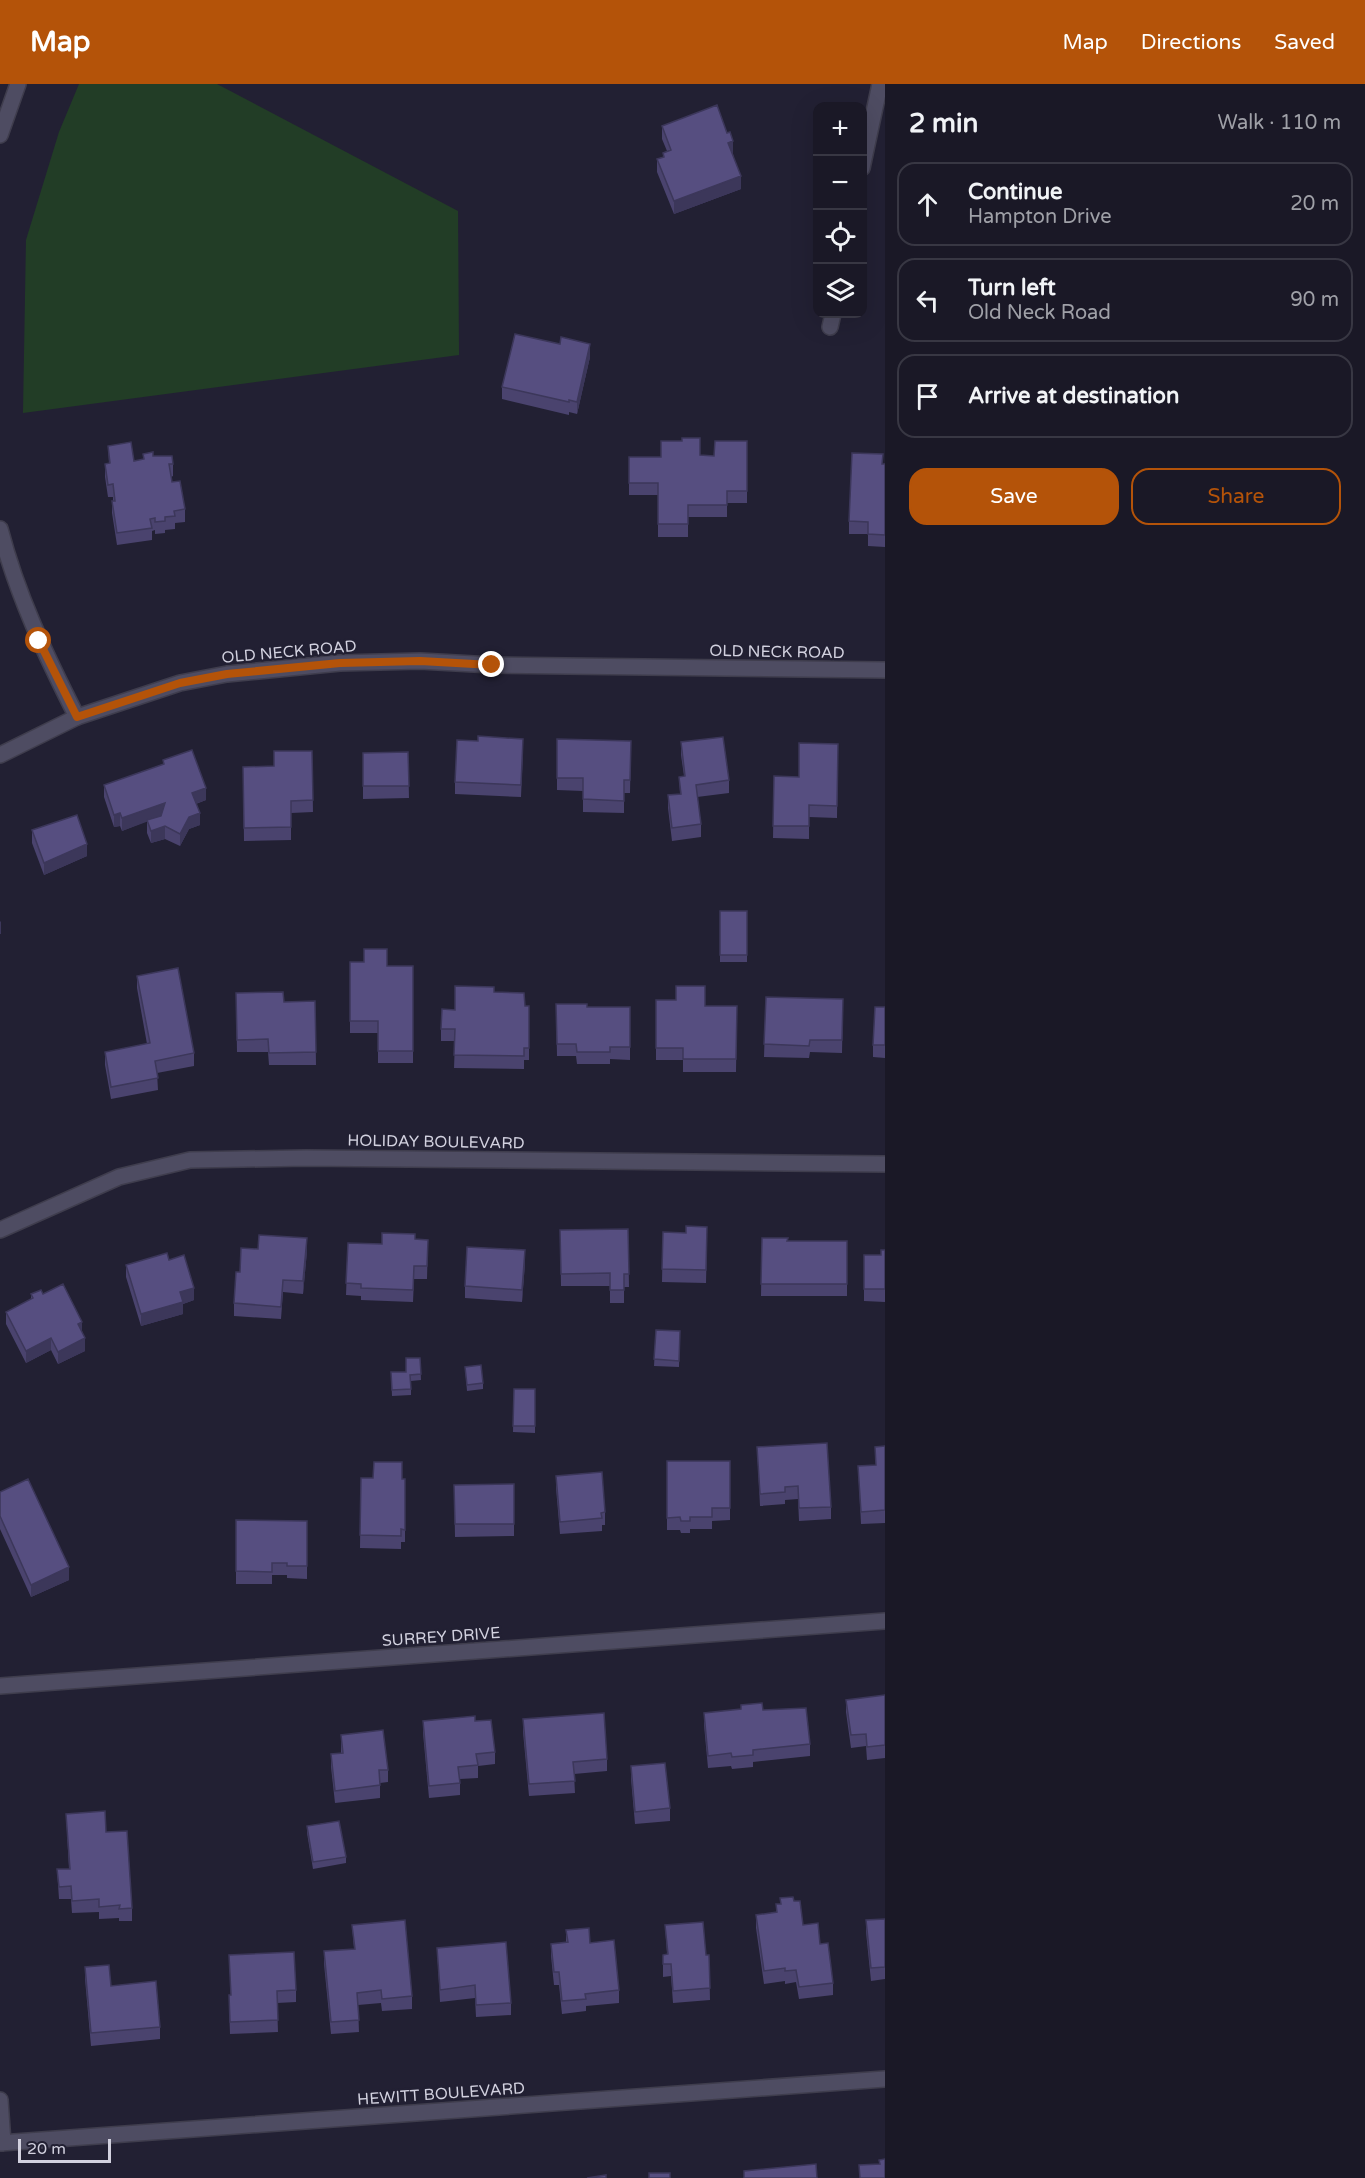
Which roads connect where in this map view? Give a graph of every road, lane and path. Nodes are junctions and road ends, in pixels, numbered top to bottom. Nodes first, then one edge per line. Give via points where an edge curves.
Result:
1 (18, 84) edge
2 (880, 84) edge
3 (0, 135) edge
4 (865, 156) edge
5 (0, 529) edge
6 (885, 670) edge
7 (77, 717) junction
8 (0, 755) edge
9 (885, 1164) edge
10 (0, 1230) edge
11 (885, 1621) edge
12 (0, 1686) edge
13 (885, 2079) edge
14 (0, 2100) edge
15 (1, 2143) edge

1 - 3 street
2 - 4 street
5 - 7 street via 39,641
6 - 7 street, OLD NECK ROAD via 420,661 340,663 227,674 180,683
7 - 8 street, OLD NECK ROAD
9 - 10 street, HOLIDAY BOULEVARD via 190,1160 119,1177
11 - 12 street, SURREY DRIVE
13 - 15 street, HEWITT BOULEVARD
14 - 15 street

